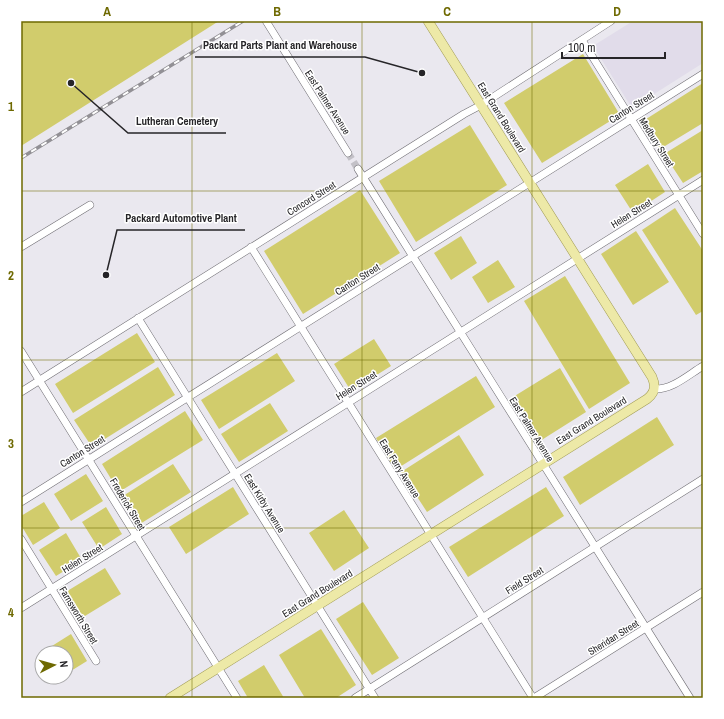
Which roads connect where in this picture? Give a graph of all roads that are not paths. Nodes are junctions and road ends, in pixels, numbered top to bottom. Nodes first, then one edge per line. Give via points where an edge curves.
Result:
1 (266, 21) edge
2 (428, 21) edge
3 (611, 21) edge
4 (582, 40) junction
5 (703, 74) edge
6 (481, 105) junction
7 (631, 119) junction
8 (348, 153) tunnel mouth
9 (358, 169) tunnel mouth
10 (363, 177) junction
11 (703, 180) edge
12 (530, 182) junction
13 (679, 195) junction
14 (90, 205) dead end
15 (703, 234) edge
16 (21, 247) edge
17 (251, 248) junction
18 (413, 256) junction
19 (578, 258) junction
20 (138, 318) junction
21 (300, 326) junction
22 (460, 332) junction
23 (21, 351) edge
24 (703, 366) edge
25 (40, 380) junction
26 (654, 389) junction
27 (21, 392) edge
28 (188, 398) junction
29 (348, 402) junction
30 (89, 459) junction
31 (542, 464) junction
32 (235, 473) junction
33 (703, 479) edge
34 (21, 502) edge
35 (429, 535) junction
36 (136, 536) junction
37 (21, 539) edge
38 (594, 547) junction
39 (52, 589) junction
40 (703, 592) edge
41 (317, 605) junction
42 (21, 608) edge
43 (482, 618) junction
44 (646, 628) junction
45 (96, 661) dead end
46 (218, 668) junction
47 (370, 689) junction
48 (170, 698) edge
49 (237, 698) edge
50 (355, 698) edge
51 (375, 698) edge
52 (533, 698) edge
53 (690, 698) edge

1 - 8 street, East Palmer Avenue
2 - 6 main road, East Grand Boulevard
3 - 4 street, Concord Street
4 - 6 street, Concord Street
4 - 7 street, Medbury Street
5 - 7 street, Canton Street
6 - 10 street, Concord Street
6 - 12 main road, East Grand Boulevard
7 - 12 street, Canton Street
7 - 13 street, Medbury Street
9 - 10 street, East Palmer Avenue
10 - 17 street, Concord Street
10 - 18 street, East Palmer Avenue
11 - 13 street, Helen Street
12 - 18 street, Canton Street
12 - 19 main road, East Grand Boulevard
13 - 15 street, Medbury Street
13 - 19 street, Helen Street
14 - 16 street
17 - 20 street, Concord Street
17 - 21 street, East Ferry Avenue
18 - 21 street, Canton Street
18 - 22 street, East Palmer Avenue
19 - 22 street, Helen Street
19 - 26 main road, East Grand Boulevard via 652,377
20 - 25 street, Concord Street
20 - 28 street, East Kirby Avenue
21 - 28 street, Canton Street
21 - 29 street, East Ferry Avenue
22 - 29 street, Helen Street
22 - 31 street, East Palmer Avenue
23 - 25 street, Frederick Street
24 - 26 street via 672,386
25 - 27 street, Concord Street
25 - 30 street, Frederick Street
26 - 31 main road, East Grand Boulevard via 647,399
28 - 30 street, Canton Street
28 - 32 street, East Kirby Avenue
29 - 32 street, Helen Street
29 - 35 street, East Ferry Avenue
30 - 34 street, Canton Street
30 - 36 street, Frederick Street
31 - 35 main road, East Grand Boulevard
31 - 38 street, East Palmer Avenue
32 - 36 street, Helen Street
32 - 41 street, East Kirby Avenue
33 - 38 street, Field Street
35 - 41 main road, East Grand Boulevard
35 - 43 street, East Ferry Avenue
36 - 39 street, Helen Street
36 - 46 street, Frederick Street
37 - 39 street, Farnsworth Street
38 - 43 street, Field Street
38 - 44 street, East Palmer Avenue
39 - 42 street, Helen Street
39 - 45 street, Farnsworth Street
40 - 44 street, Sheridan Street
41 - 46 main road, East Grand Boulevard
41 - 47 street, East Kirby Avenue
43 - 47 street, Field Street
43 - 52 street, East Ferry Avenue
44 - 52 street, Sheridan Street
44 - 53 street, East Palmer Avenue
46 - 48 main road, East Grand Boulevard
46 - 49 street, Frederick Street
47 - 50 street, Field Street
47 - 51 street, East Kirby Avenue

